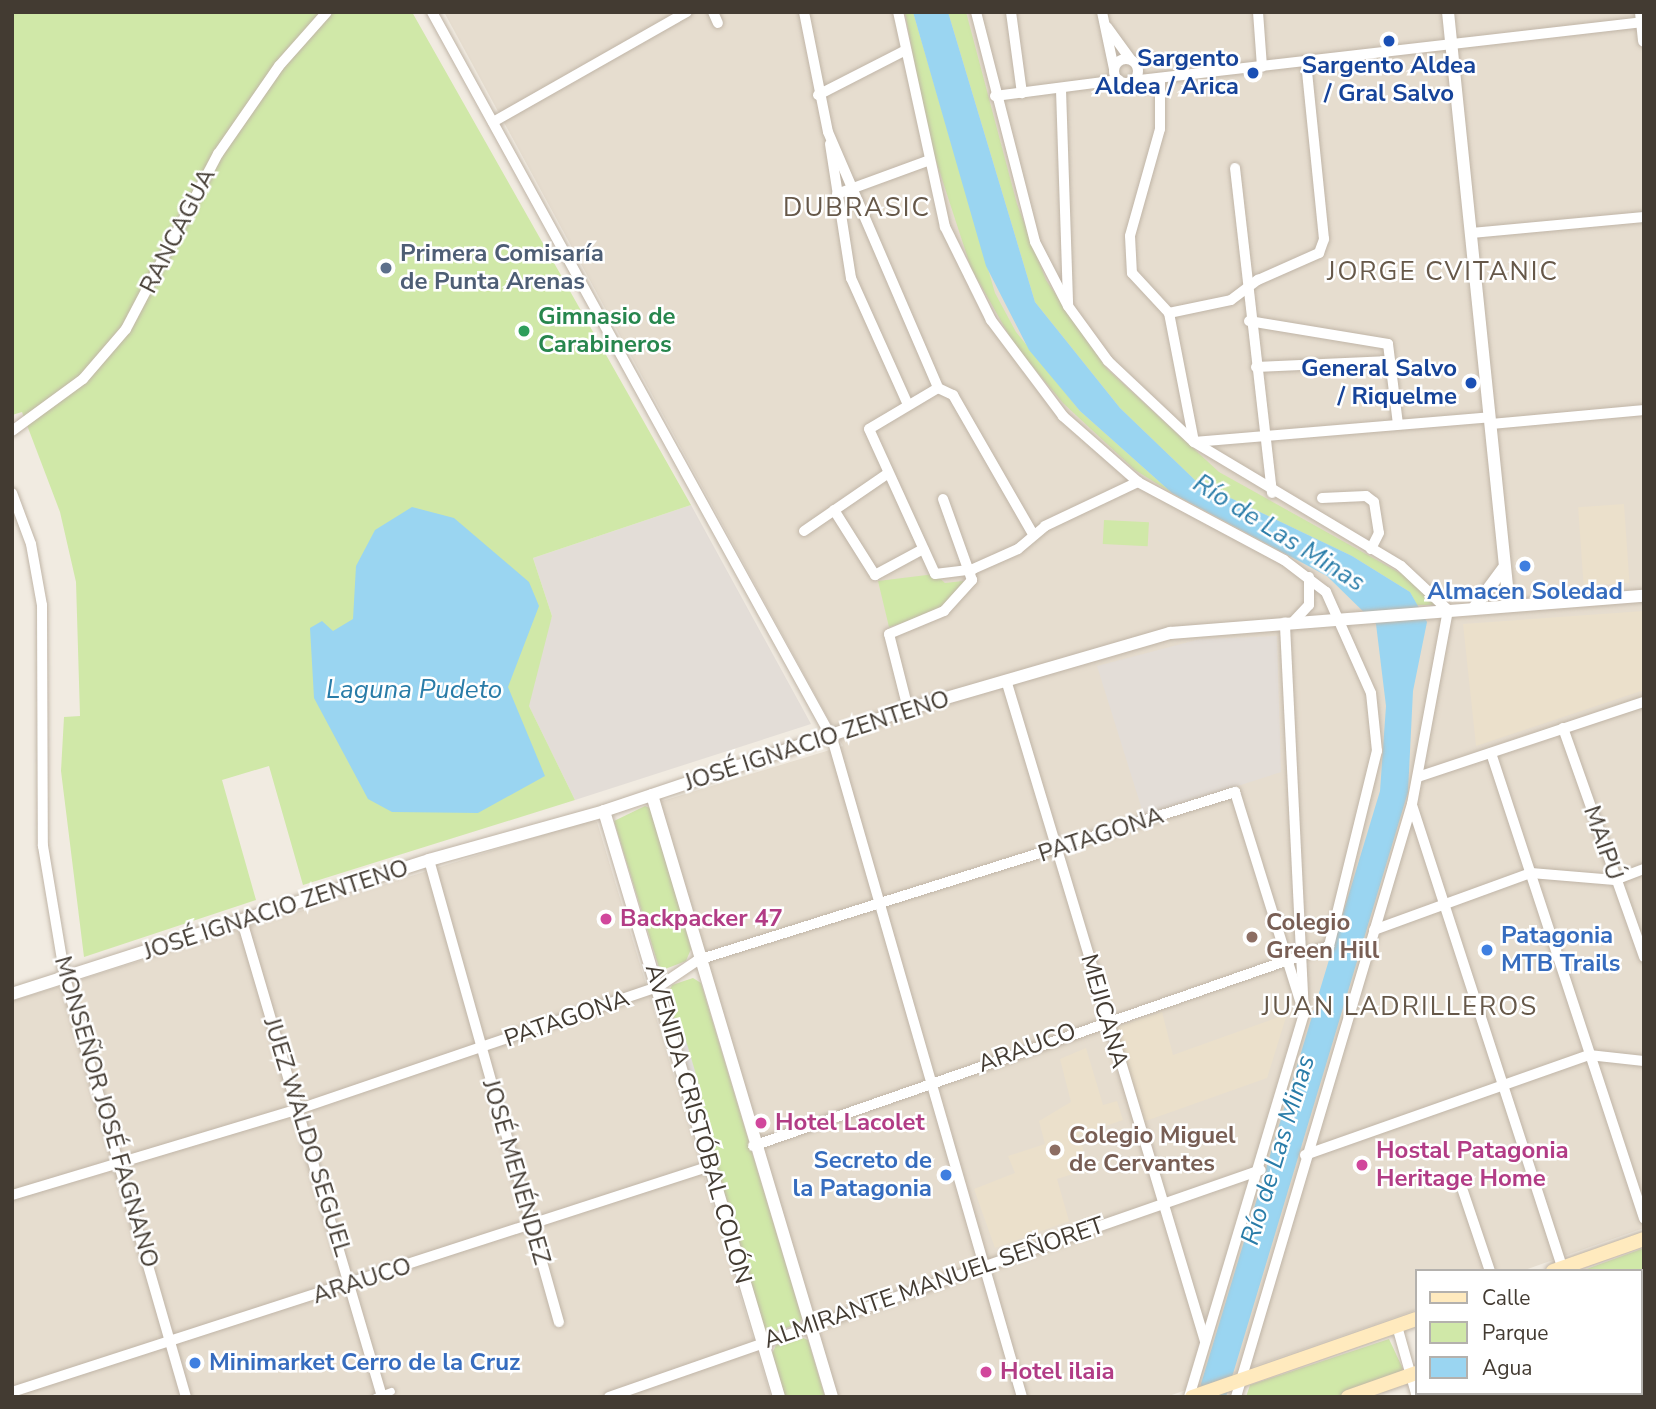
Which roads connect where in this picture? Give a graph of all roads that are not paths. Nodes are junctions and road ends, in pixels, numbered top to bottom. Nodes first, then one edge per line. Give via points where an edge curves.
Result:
1 (327, 12) edge
2 (432, 12) edge
3 (687, 12) edge
4 (713, 12) edge
5 (804, 12) edge
6 (898, 12) edge
7 (976, 12) edge
8 (1011, 12) edge
9 (1258, 12) edge
10 (1448, 12) edge
11 (1103, 16) edge
12 (1642, 19) edge
13 (718, 23) dead end
14 (1644, 41) edge
15 (1450, 47) junction
16 (906, 50) junction
17 (1133, 61) junction
18 (1306, 62) junction
19 (1262, 67) junction
20 (1114, 69) junction
21 (1160, 78) junction
22 (1119, 80) junction
23 (1131, 81) junction
24 (1060, 90) junction
25 (1022, 93) junction
26 (818, 96) junction
27 (995, 96) junction
28 (493, 122) junction
29 (828, 132) junction
30 (927, 161) junction
31 (1235, 168) dead end
32 (853, 188) junction
33 (837, 194) junction
34 (1644, 218) edge
35 (1471, 233) junction
36 (1246, 290) junction
37 (1068, 306) junction
38 (1168, 313) junction
39 (1249, 321) junction
40 (1390, 361) junction
41 (1256, 367) junction
42 (939, 388) junction
43 (908, 405) junction
44 (1644, 410) edge
45 (1490, 420) junction
46 (1398, 424) junction
47 (12, 431) edge
48 (1264, 436) junction
49 (1194, 442) junction
50 (887, 474) junction
51 (1138, 482) junction
52 (12, 493) edge
53 (1272, 494) junction
54 (1322, 498) dead end
55 (943, 499) dead end
56 (834, 510) junction
57 (804, 531) dead end
58 (1033, 534) junction
59 (923, 549) junction
60 (1371, 549) junction
61 (973, 569) junction
62 (1503, 569) junction
63 (1308, 576) junction
64 (1644, 596) edge
65 (1509, 605) junction
66 (1474, 608) junction
67 (1442, 611) junction
68 (1350, 619) junction
69 (1290, 622) junction
70 (1006, 680) junction
71 (1643, 706) edge
72 (908, 709) junction
73 (1563, 729) junction
74 (832, 738) junction
75 (1490, 753) junction
76 (1418, 777) junction
77 (652, 795) junction
78 (1412, 804) junction
79 (604, 811) junction
80 (1059, 848) junction
81 (429, 860) junction
82 (1644, 869) edge
83 (1531, 873) junction
84 (1615, 880) junction
85 (1444, 903) junction
86 (880, 906) junction
87 (242, 921) junction
88 (1374, 930) junction
89 (1303, 956) junction
90 (1644, 957) edge
91 (698, 960) junction
92 (1286, 961) junction
93 (65, 978) junction
94 (658, 987) junction
95 (12, 994) edge
96 (1304, 1014) junction
97 (1105, 1020) junction
98 (481, 1049) junction
99 (1589, 1055) junction
100 (1644, 1061) edge
101 (1502, 1083) junction
102 (929, 1084) junction
103 (299, 1109) junction
104 (753, 1146) junction
105 (1305, 1155) junction
106 (121, 1162) junction
107 (710, 1166) junction
108 (1261, 1170) junction
109 (1463, 1191) dead end
110 (12, 1195) edge
111 (1163, 1202) junction
112 (1644, 1219) edge
113 (532, 1226) junction
114 (1644, 1239) edge
115 (985, 1267) junction
116 (1489, 1269) edge
117 (1559, 1269) edge
118 (1562, 1269) edge
119 (351, 1284) junction
120 (1414, 1320) edge
121 (559, 1322) dead end
122 (1397, 1326) junction
123 (810, 1328) junction
124 (1205, 1341) junction
125 (764, 1343) junction
126 (170, 1344) junction
127 (1414, 1374) edge
128 (1236, 1387) edge
129 (12, 1392) edge
130 (382, 1394) edge
131 (1192, 1396) edge
132 (186, 1397) edge
133 (608, 1397) edge
134 (779, 1397) edge
135 (832, 1397) edge
136 (1022, 1397) edge
137 (1348, 1397) edge

1 - 47 street, RANCAGUA via 218,154 125,328 83,379
2 - 28 street
3 - 28 street
4 - 13 street
5 - 26 street
6 - 16 street
7 - 27 street
8 - 25 street
9 - 19 street
10 - 15 street
11 - 17 street
11 - 20 street
12 - 14 street
12 - 15 street
15 - 18 street
15 - 35 street
16 - 26 street
16 - 30 street
17 - 20 street
17 - 21 street
17 - 23 street
18 - 19 street
18 - 36 street via 1324,239 1319,253
19 - 21 street
20 - 22 street
21 - 23 street
21 - 38 street via 1160,129 1130,236 1136,283
22 - 23 street
22 - 24 street
24 - 25 street
24 - 37 street
25 - 27 street
26 - 29 street
27 - 37 street via 1035,242
28 - 74 street
29 - 32 street
29 - 33 street
30 - 32 street
30 - 51 street via 945,227 991,320 1063,416
31 - 36 street
32 - 33 street
32 - 42 street
33 - 43 street via 851,278
34 - 35 street
35 - 45 street
36 - 38 street via 1231,300
36 - 39 street
37 - 49 street via 1108,361
38 - 49 street
39 - 40 street via 1388,344
39 - 41 street
40 - 41 street
40 - 46 street
41 - 48 street
42 - 43 street
42 - 58 street via 953,396
43 - 50 street via 869,429
44 - 45 street
45 - 46 street
45 - 62 street
46 - 48 street
48 - 49 street
48 - 53 street
49 - 53 street
50 - 56 street
50 - 59 street
51 - 58 street
51 - 63 street
52 - 93 street, MONSEÑOR JOSÉ FAGNANO via 31,544 41,605 43,846
53 - 60 street
54 - 60 street via 1366,496 1374,502 1380,534
55 - 61 street
56 - 57 street
56 - 59 street via 876,575
58 - 61 street via 1018,549
59 - 61 street via 935,574
60 - 67 street via 1401,566
61 - 72 street via 951,606 889,634
62 - 65 street
62 - 66 street
63 - 68 street
63 - 69 street via 1308,606
64 - 65 street, JOSÉ IGNACIO ZENTENO
65 - 66 street, JOSÉ IGNACIO ZENTENO
66 - 67 street, JOSÉ IGNACIO ZENTENO
67 - 68 street, JOSÉ IGNACIO ZENTENO
67 - 76 street
68 - 69 street, JOSÉ IGNACIO ZENTENO
68 - 89 street, ARAUCO via 1371,693 1377,751 1329,946
69 - 70 street, JOSÉ IGNACIO ZENTENO via 1170,633
69 - 89 street
70 - 72 street, JOSÉ IGNACIO ZENTENO
70 - 80 street, MEJICANA
71 - 73 street
72 - 74 street, JOSÉ IGNACIO ZENTENO
73 - 75 street
73 - 84 street, MAIPÚ
74 - 77 street, JOSÉ IGNACIO ZENTENO
74 - 86 street
75 - 76 street
75 - 83 street
76 - 78 street
77 - 79 street, JOSÉ IGNACIO ZENTENO
77 - 91 street, AVENIDA CRISTÓBAL COLÓN
78 - 85 street
78 - 88 street
79 - 81 street, JOSÉ IGNACIO ZENTENO
79 - 94 street, AVENIDA CRISTÓBAL COLÓN
80 - 86 street, PATAGONA
80 - 92 street, PATAGONA via 1235,792
80 - 97 street, MEJICANA
81 - 87 street, JOSÉ IGNACIO ZENTENO
81 - 98 street, JOSÉ MENÉNDEZ
82 - 84 street
83 - 84 street
83 - 85 street
83 - 99 street
84 - 90 street, MAIPÚ
85 - 88 street
85 - 101 street
86 - 91 street, PATAGONA
86 - 102 street
87 - 93 street, JOSÉ IGNACIO ZENTENO
87 - 103 street, JUEZ WALDO SEGUEL
88 - 105 street
89 - 92 street, ARAUCO
89 - 96 street
91 - 94 street, PATAGONA
91 - 104 street, AVENIDA CRISTÓBAL COLÓN
92 - 96 street
92 - 97 street, ARAUCO
93 - 95 street, JOSÉ IGNACIO ZENTENO
93 - 106 street, MONSEÑOR JOSÉ FAGNANO
94 - 98 street, PATAGONA
94 - 107 street, AVENIDA CRISTÓBAL COLÓN
96 - 108 street
97 - 102 street, ARAUCO
97 - 111 street, MEJICANA
98 - 103 street, PATAGONA
98 - 113 street, JOSÉ MENÉNDEZ
99 - 100 street
99 - 101 street
99 - 112 street
101 - 105 street
101 - 117 street
102 - 104 street, ARAUCO
102 - 115 street
103 - 106 street, PATAGONA
103 - 119 street, JUEZ WALDO SEGUEL
104 - 123 street, AVENIDA CRISTÓBAL COLÓN
105 - 128 street
106 - 110 street, PATAGONA
106 - 126 street, MONSEÑOR JOSÉ FAGNANO
107 - 113 street, ARAUCO
107 - 125 street, AVENIDA CRISTÓBAL COLÓN
108 - 111 street, ALMIRANTE MANUEL SEÑORET
108 - 124 street
109 - 116 street
111 - 115 street, ALMIRANTE MANUEL SEÑORET
111 - 124 street, MEJICANA
113 - 119 street, ARAUCO
113 - 121 street, JOSÉ MENÉNDEZ
114 - 118 main road
115 - 123 street, ALMIRANTE MANUEL SEÑORET
115 - 136 street
119 - 126 street, ARAUCO
119 - 130 street, JUEZ WALDO SEGUEL
120 - 122 main road
122 - 127 street
122 - 128 main road
123 - 125 street, ALMIRANTE MANUEL SEÑORET
123 - 135 street, AVENIDA CRISTÓBAL COLÓN
124 - 131 street
125 - 133 street, ALMIRANTE MANUEL SEÑORET
125 - 134 street, AVENIDA CRISTÓBAL COLÓN
126 - 129 street, ARAUCO
126 - 132 street, MONSEÑOR JOSÉ FAGNANO
127 - 137 main road
128 - 131 main road

